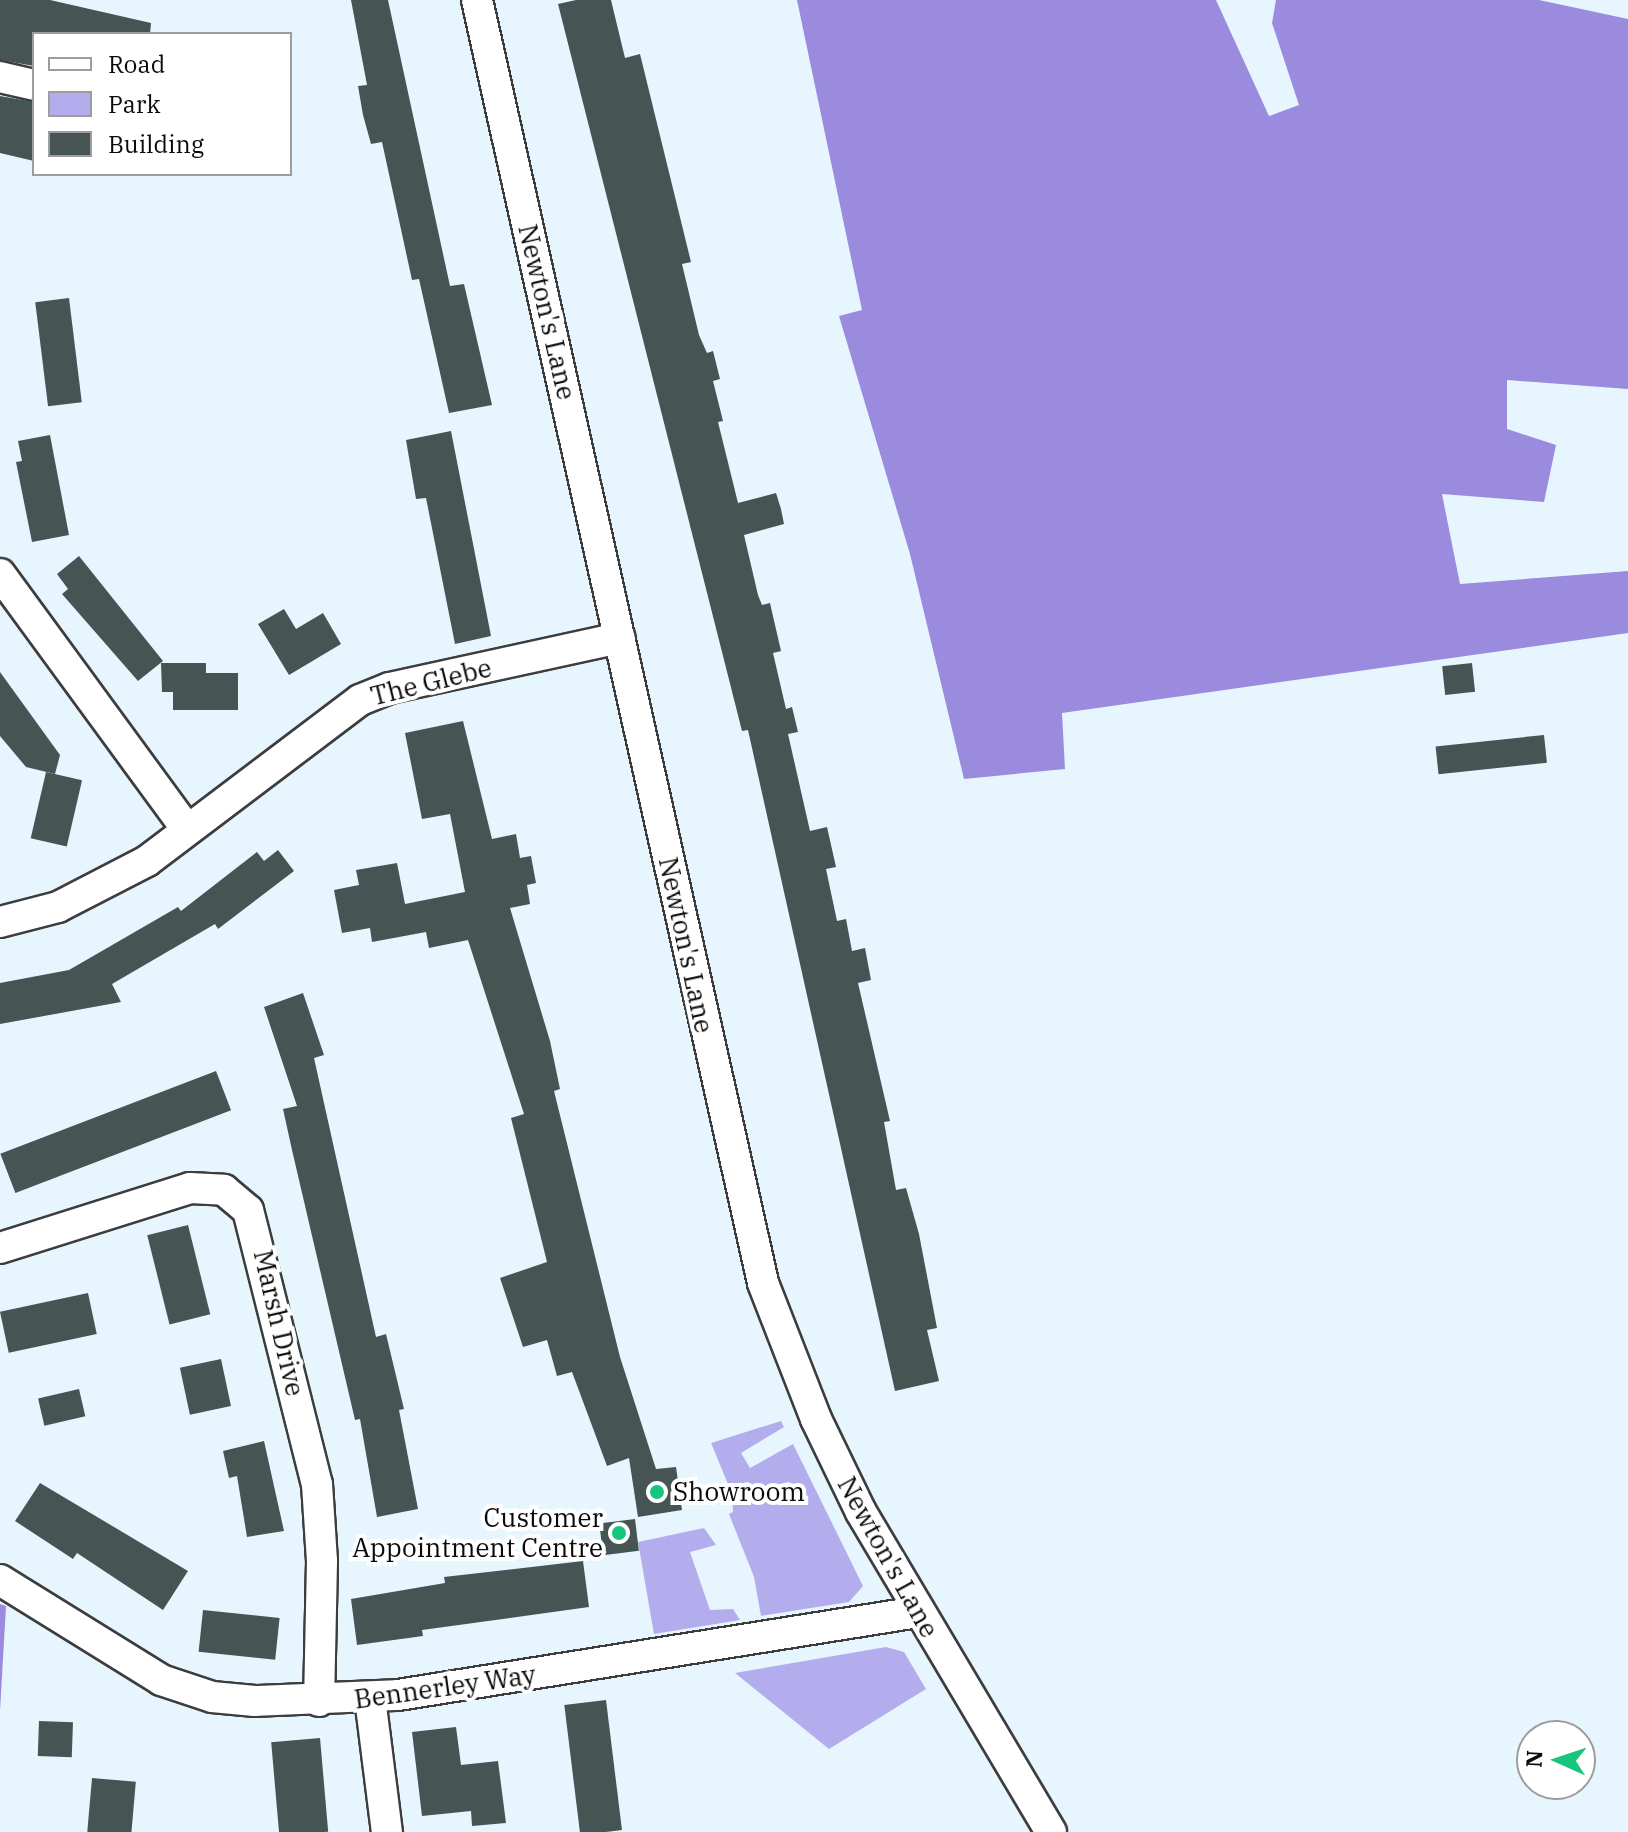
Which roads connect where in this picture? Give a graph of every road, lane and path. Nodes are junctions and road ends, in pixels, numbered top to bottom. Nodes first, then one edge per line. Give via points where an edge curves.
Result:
1 (477, 0) edge
2 (0, 77) edge
3 (32, 85) edge
4 (0, 574) edge
5 (620, 638) junction
6 (185, 827) junction
7 (0, 922) edge
8 (0, 1248) edge
9 (0, 1580) edge
10 (918, 1612) junction
11 (370, 1698) junction
12 (319, 1701) junction
13 (387, 1832) edge
14 (1051, 1832) edge

1 - 5 street, Newton's Lane
2 - 3 street
4 - 6 street
5 - 6 street, The Glebe via 390,688 360,700
5 - 10 street, Newton's Lane via 763,1283 816,1419
6 - 7 street, The Glebe via 147,861 104,886 58,907
8 - 12 street, Marsh Drive via 190,1188 224,1190 248,1210 317,1484 322,1561
9 - 12 street, Bennerley Way via 112,1653 181,1689 231,1699
10 - 11 street, Bennerley Way
10 - 14 street, Newton's Lane
11 - 12 street, Bennerley Way
11 - 13 street

